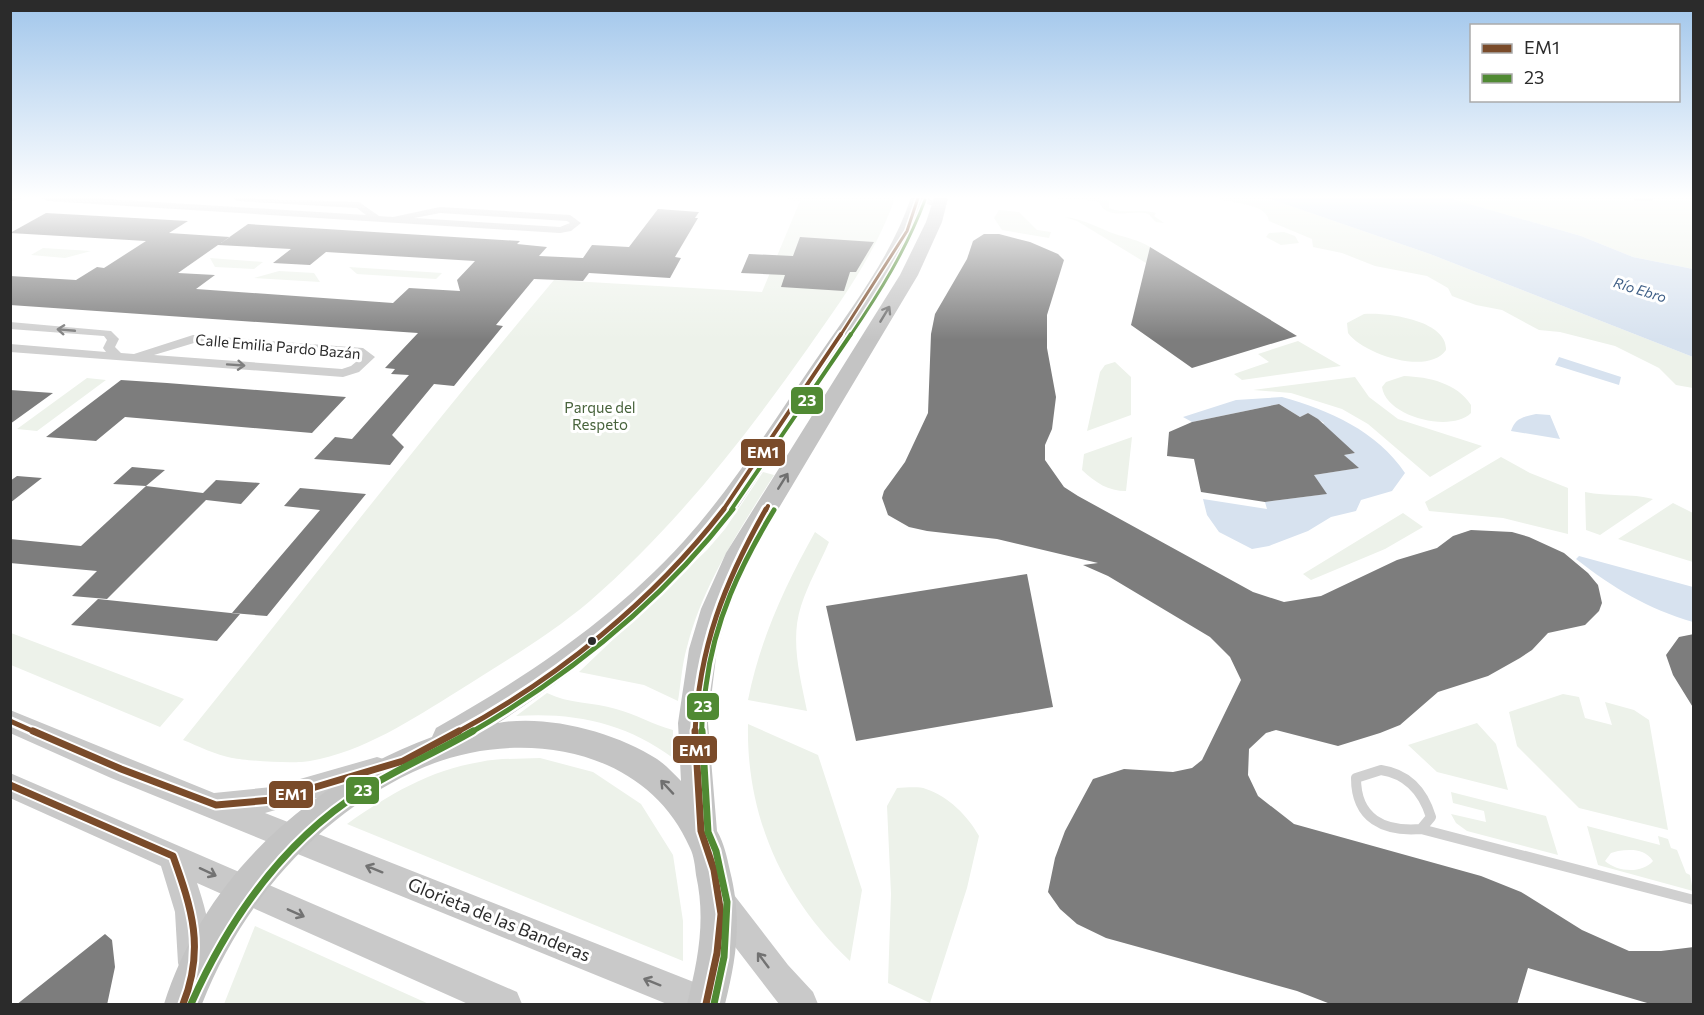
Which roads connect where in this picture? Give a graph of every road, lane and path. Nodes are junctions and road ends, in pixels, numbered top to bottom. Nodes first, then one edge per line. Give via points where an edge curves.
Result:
1 (899, 245) edge
2 (924, 245) edge
3 (10, 325) edge
4 (109, 343) junction
5 (170, 347) junction
6 (10, 348) edge
7 (71, 352) junction
8 (117, 356) junction
9 (136, 357) junction
10 (177, 361) junction
11 (10, 721) edge
12 (403, 761) junction
13 (10, 785) edge
14 (216, 805) junction
15 (1421, 829) junction
16 (701, 834) junction
17 (292, 836) junction
18 (173, 856) junction
19 (243, 889) junction
20 (1694, 900) edge
21 (720, 902) junction
22 (188, 989) edge
23 (706, 1004) edge
24 (505, 1005) edge
25 (801, 1005) edge

1 - 12 main road via 736,494 696,544 626,614 567,662 494,712
16 -> 2 main road via 693,723 703,649 715,609 740,553
4 -> 3 street via 112,337 107,333
4 - 7 street, Calle Emilia Pardo Bazán
4 - 8 street
5 - 9 street, Calle Emilia Pardo Bazán
5 - 10 street, Calle Emilia Pardo Bazán via 167,355
10 -> 5 street, Calle Emilia Pardo Bazán via 343,373 369,357 363,352 193,339
6 - 7 street, Calle Emilia Pardo Bazán
7 - 8 street, Calle Emilia Pardo Bazán
8 - 9 street, Calle Emilia Pardo Bazán
9 - 10 street, Calle Emilia Pardo Bazán
11 - 14 main road
12 - 14 main road via 272,800
16 -> 12 main road, Glorieta de las Banderas via 664,782 630,758 591,741 547,734 501,734 452,743
12 - 17 main road, Glorieta de las Banderas via 346,793
13 - 18 main road
14 - 17 main road
15 - 15 lane via 1431,817 1427,800 1412,782 1390,771 1370,770 1356,778 1354,793 1363,810 1381,825 1403,832
15 - 20 lane
16 - 21 main road, Glorieta de las Banderas
17 - 19 main road, Glorieta de las Banderas
23 -> 17 main road, Glorieta de las Banderas
18 -> 19 main road
18 - 22 main road via 191,912
19 - 22 main road, Glorieta de las Banderas
19 -> 24 main road
21 - 23 main road, Glorieta de las Banderas via 717,956
25 -> 21 main road

